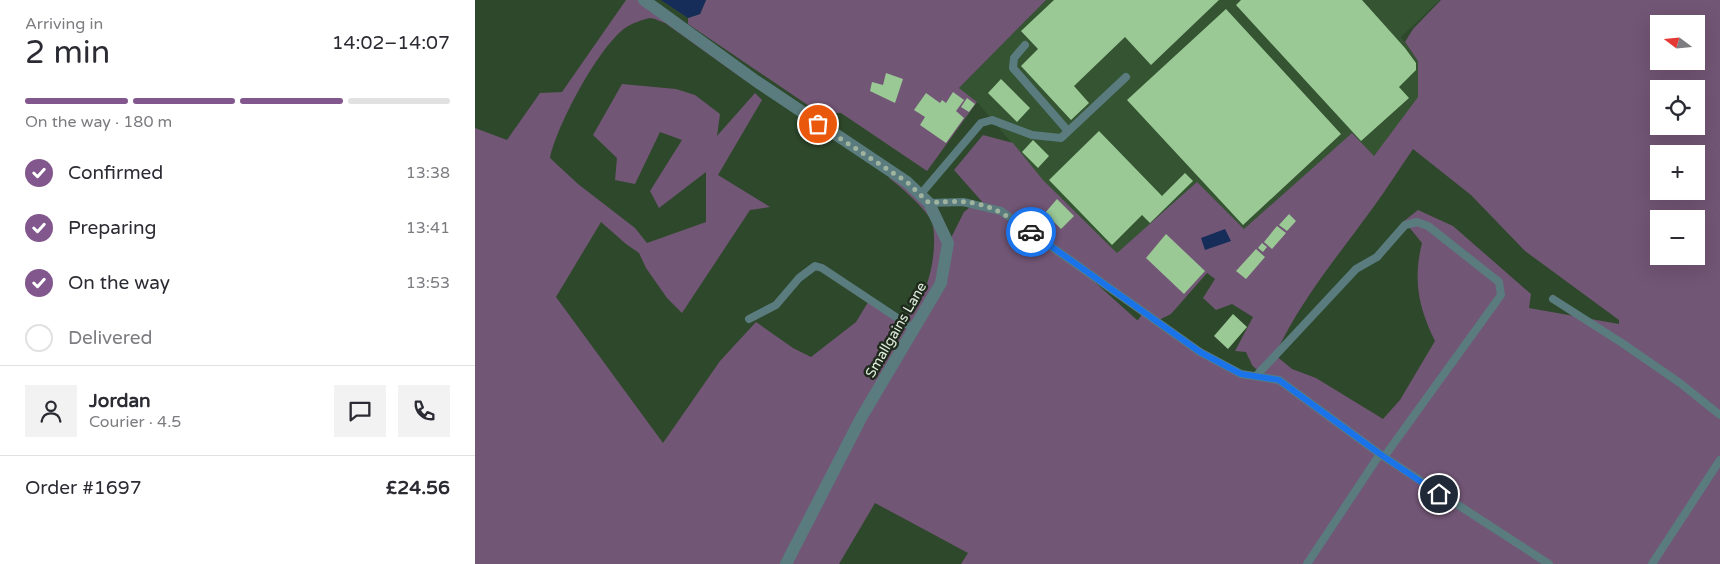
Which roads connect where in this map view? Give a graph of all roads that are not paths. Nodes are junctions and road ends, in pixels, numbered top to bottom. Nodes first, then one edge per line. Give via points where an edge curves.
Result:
1 (645, 0) edge
2 (1025, 45) dead end
3 (1126, 77) dead end
4 (1068, 130) junction
5 (925, 199) junction
6 (1553, 299) dead end
7 (749, 319) dead end
8 (914, 329) junction
9 (1256, 376) junction
10 (1720, 415) edge
11 (1382, 456) junction
12 (1720, 460) edge
13 (786, 564) edge
14 (1307, 564) edge
15 (1549, 564) edge
16 (1652, 564) edge

1 - 5 street, Smallgains Lane via 756,81 907,182
2 - 4 lane via 1014,58 1013,68
3 - 4 lane
4 - 5 lane via 1061,138 1043,137 992,120 981,123
5 - 8 street, Smallgains Lane via 948,243 941,283
5 - 9 lane via 1001,210 1200,352 1241,374
6 - 10 lane via 1622,343
7 - 8 lane via 776,305 799,278 815,266
8 - 13 street, Smallgains Lane via 861,418
9 - 11 lane via 1279,380
9 - 11 lane via 1355,269 1377,257 1405,225 1417,222 1428,226 1499,282 1501,295
11 - 14 lane
11 - 15 lane
12 - 16 lane

